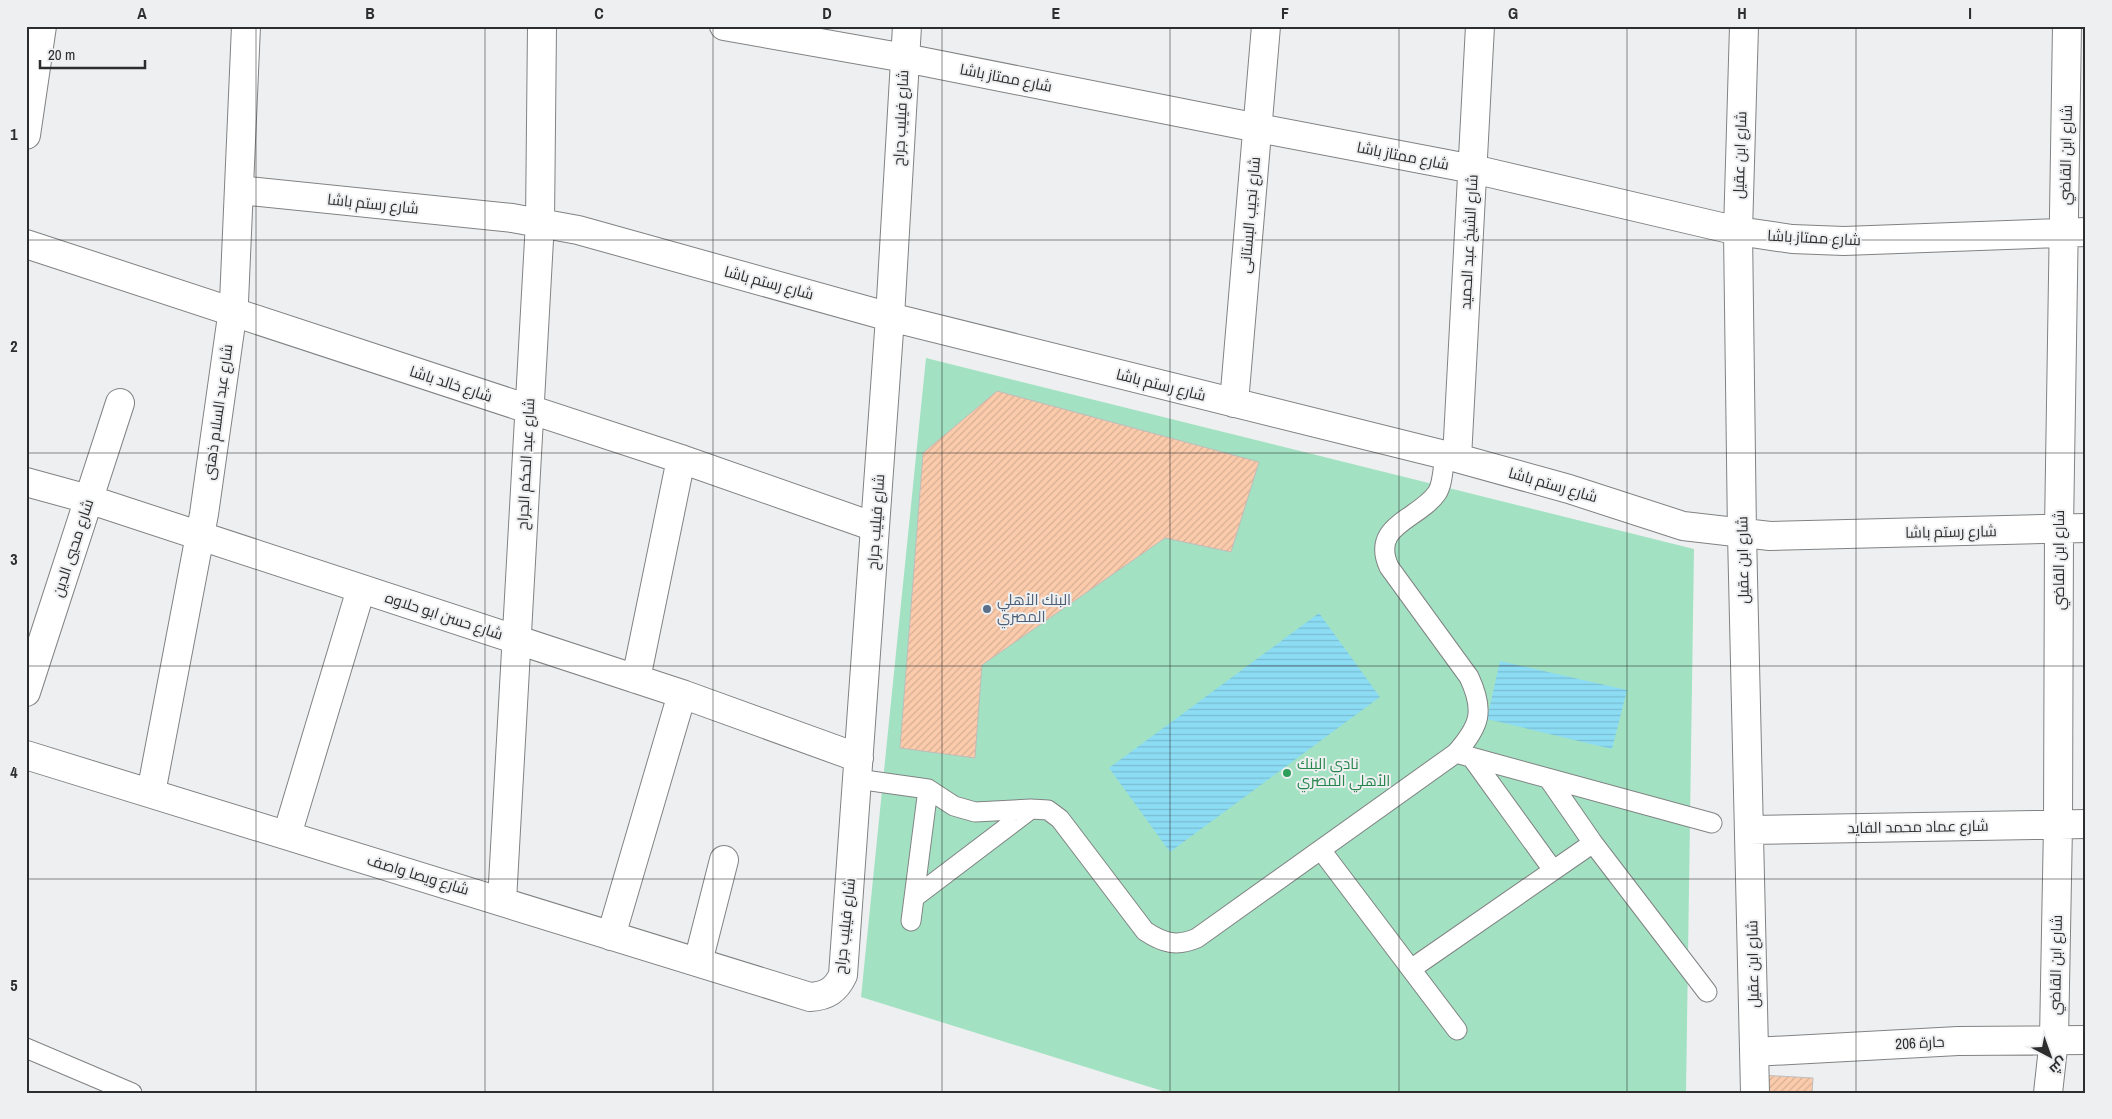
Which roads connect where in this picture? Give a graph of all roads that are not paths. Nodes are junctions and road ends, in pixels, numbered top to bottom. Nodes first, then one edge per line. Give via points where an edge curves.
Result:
1 (42, 26) edge
2 (246, 26) edge
3 (542, 26) edge
4 (724, 26) edge
5 (906, 26) edge
6 (1266, 26) edge
7 (1480, 26) edge
8 (1744, 26) edge
9 (2068, 26) edge
10 (905, 58) junction
11 (28, 114) edge
12 (1258, 128) junction
13 (1473, 169) junction
14 (239, 190) junction
15 (540, 222) junction
16 (1738, 231) junction
17 (2075, 232) edge
18 (26, 244) edge
19 (232, 312) junction
20 (890, 316) junction
21 (120, 403) dead end
22 (1234, 403) junction
23 (529, 410) junction
24 (1451, 456) junction
25 (681, 460) junction
26 (26, 482) edge
27 (88, 499) junction
28 (875, 527) junction
29 (2086, 528) edge
30 (2059, 529) junction
31 (1742, 534) junction
32 (200, 536) junction
33 (361, 589) junction
34 (517, 640) junction
35 (636, 679) junction
36 (26, 692) edge
37 (682, 694) junction
38 (26, 754) edge
39 (1464, 756) junction
40 (858, 769) junction
41 (1548, 778) junction
42 (928, 790) junction
43 (151, 793) junction
44 (1031, 809) junction
45 (1712, 823) dead end
46 (2086, 824) edge
47 (2058, 825) junction
48 (1750, 830) junction
49 (287, 835) junction
50 (1593, 843) junction
51 (1321, 850) junction
52 (724, 860) dead end
53 (1553, 870) junction
54 (914, 897) junction
55 (502, 901) junction
56 (911, 921) dead end
57 (611, 936) junction
58 (698, 962) junction
59 (1411, 969) junction
60 (1707, 992) dead end
61 (810, 997) joint
62 (1457, 1030) dead end
63 (2054, 1040) junction
64 (2086, 1040) edge
65 (26, 1048) edge
66 (1754, 1052) junction
67 (132, 1093) edge
68 (1755, 1093) edge
69 (2048, 1093) edge

1 - 11 street
2 - 14 street, شارع عبد السلام ذهنى
3 - 15 street, شارع عبد الحكم الجراح
4 - 10 street, شارع ممتاز باشا
5 - 10 street, شارع فيليب جراح
6 - 12 street, شارع نجيب البستانى
7 - 13 street, شارع الشيخ عبد الحميد
8 - 16 street, شارع ابن عقيل
9 - 17 street, شارع ابن القاضي
10 - 12 street, شارع ممتاز باشا
10 - 20 street, شارع فيليب جراح
12 - 13 street, شارع ممتاز باشا
12 - 22 street, شارع نجيب البستانى
13 - 16 street, شارع ممتاز باشا
13 - 24 street, شارع الشيخ عبد الحميد
14 - 15 street, شارع رستم باشا
14 - 19 street, شارع عبد السلام ذهنى
15 - 20 street, شارع رستم باشا
15 - 23 street, شارع عبد الحكم الجراح
16 - 17 street, شارع ممتاز باشا via 1818,241
16 - 31 street, شارع ابن عقيل
17 - 30 street, شارع ابن القاضي
18 - 19 street, شارع خالد باشا
19 - 23 street, شارع خالد باشا
19 - 32 street, شارع عبد السلام ذهنى
20 - 22 street, شارع رستم باشا
20 - 28 street, شارع فيليب جراح
21 - 27 street, شارع محيي الدين
22 - 24 street, شارع رستم باشا
23 - 25 street, شارع خالد باشا
23 - 34 street, شارع عبد الحكم الجراح
24 - 31 street, شارع رستم باشا via 1570,489 1682,526
24 - 39 lane via 1439,490 1393,529 1384,547 1389,567 1469,677 1475,691 1477,721
25 - 28 street, شارع خالد باشا
25 - 35 street
26 - 27 street, شارع حسن ابو حلاوه
27 - 32 street, شارع حسن ابو حلاوه
27 - 36 street, شارع محيي الدين
28 - 40 street, شارع فيليب جراح
29 - 30 street, شارع رستم باشا
30 - 31 street, شارع رستم باشا via 1798,536
30 - 47 street, شارع ابن القاضي
31 - 48 street, شارع ابن عقيل
32 - 33 street, شارع حسن ابو حلاوه
32 - 43 street, شارع عبد السلام ذهنى
33 - 34 street, شارع حسن ابو حلاوه
33 - 49 street
34 - 35 street, شارع حسن ابو حلاوه
34 - 55 street, شارع عبد الحكم الجراح
35 - 37 street, شارع حسن ابو حلاوه
37 - 40 street, شارع حسن ابو حلاوه
37 - 57 street
38 - 43 street, شارع ويصا واصف
39 - 41 lane
39 - 51 lane
39 - 53 lane
40 - 42 lane
40 - 61 street, شارع فيليب جراح via 843,975 830,992
41 - 45 lane
41 - 50 lane
42 - 44 lane via 954,806 975,812
42 - 54 lane
43 - 49 street, شارع ويصا واصف
44 - 51 lane via 1048,810 1060,819 1145,931 1171,943 1184,944 1197,938
44 - 54 lane
46 - 47 street, شارع عماد محمد الفايد
47 - 48 street, شارع عماد محمد الفايد
47 - 63 street, شارع ابن القاضي
48 - 66 street, شارع ابن عقيل
49 - 55 street, شارع ويصا واصف
50 - 53 lane
50 - 60 lane
51 - 59 lane
52 - 58 street
53 - 59 lane
54 - 56 lane
55 - 57 street, شارع ويصا واصف
57 - 58 street, شارع ويصا واصف
58 - 61 street, شارع ويصا واصف
59 - 62 lane
63 - 64 street, حارة 206
63 - 66 street, حارة 206 via 1958,1041
63 - 69 street, شارع ابن القاضي
65 - 67 lane
66 - 68 street, شارع ابن عقيل

